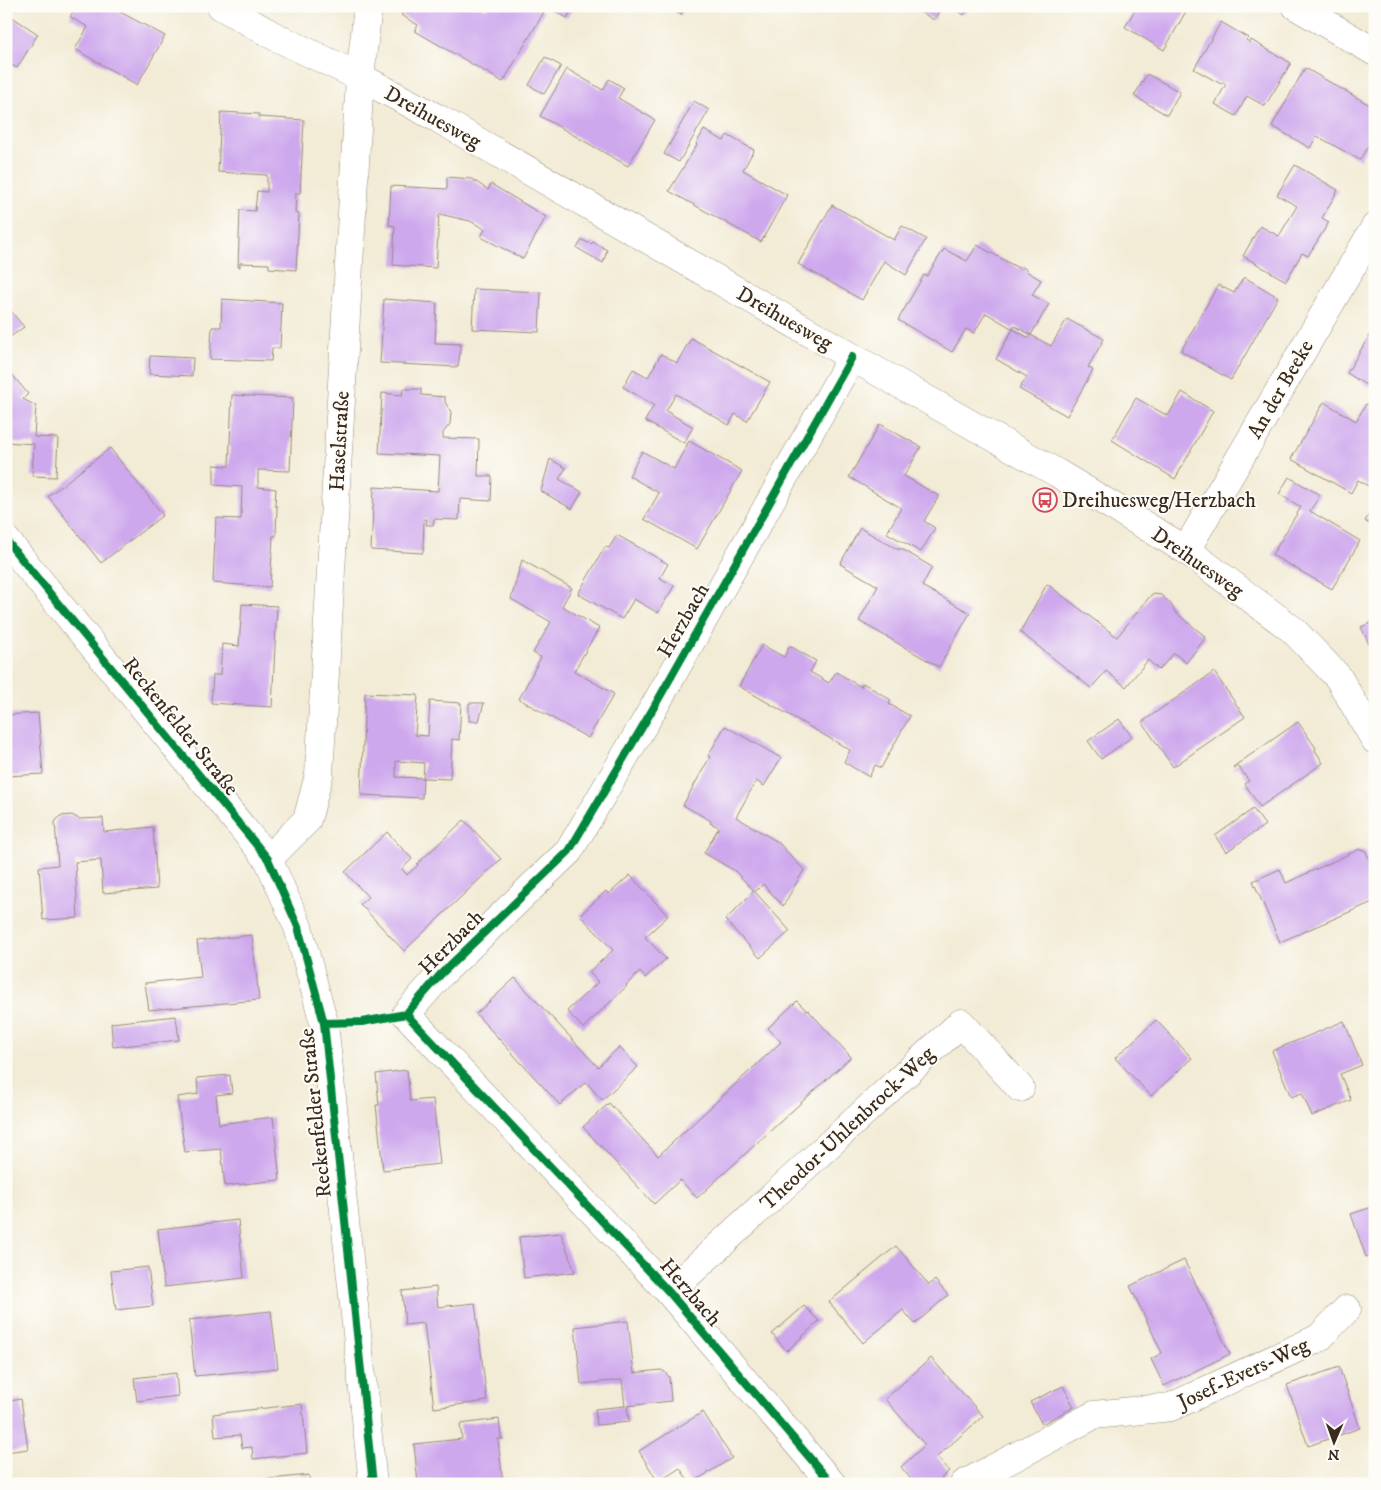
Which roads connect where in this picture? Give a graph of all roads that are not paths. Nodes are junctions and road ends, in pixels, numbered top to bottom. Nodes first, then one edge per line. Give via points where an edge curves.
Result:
1 (221, 6) edge
2 (368, 6) edge
3 (1296, 6) edge
4 (1375, 52) edge
5 (360, 77) junction
6 (1375, 227) edge
7 (852, 357) junction
8 (6, 540) edge
9 (1186, 550) junction
10 (1375, 740) edge
11 (268, 859) junction
12 (1020, 1088) dead end
13 (669, 1292) junction
14 (1346, 1309) dead end
15 (373, 1484) edge
16 (832, 1484) edge
17 (964, 1484) edge

1 - 5 street, Dreihuesweg via 274,36
2 - 5 street, Haselstraße
3 - 4 street
5 - 7 street, Dreihuesweg via 448,124
5 - 11 street, Haselstraße via 319,775 306,820
6 - 9 street, An der Beeke
7 - 9 street, Dreihuesweg
7 - 13 street, Herzbach via 569,851 441,974 406,1014
8 - 11 street, Reckenfelder Straße
9 - 10 street, Dreihuesweg via 1293,630 1338,677
11 - 15 street, Reckenfelder Straße via 298,927 324,1024
12 - 13 street, Theodor-Uhlenbrock-Weg via 961,1023
13 - 16 street, Herzbach
14 - 17 street, Josef-Evers-Weg via 1319,1338 1170,1407 1094,1415

